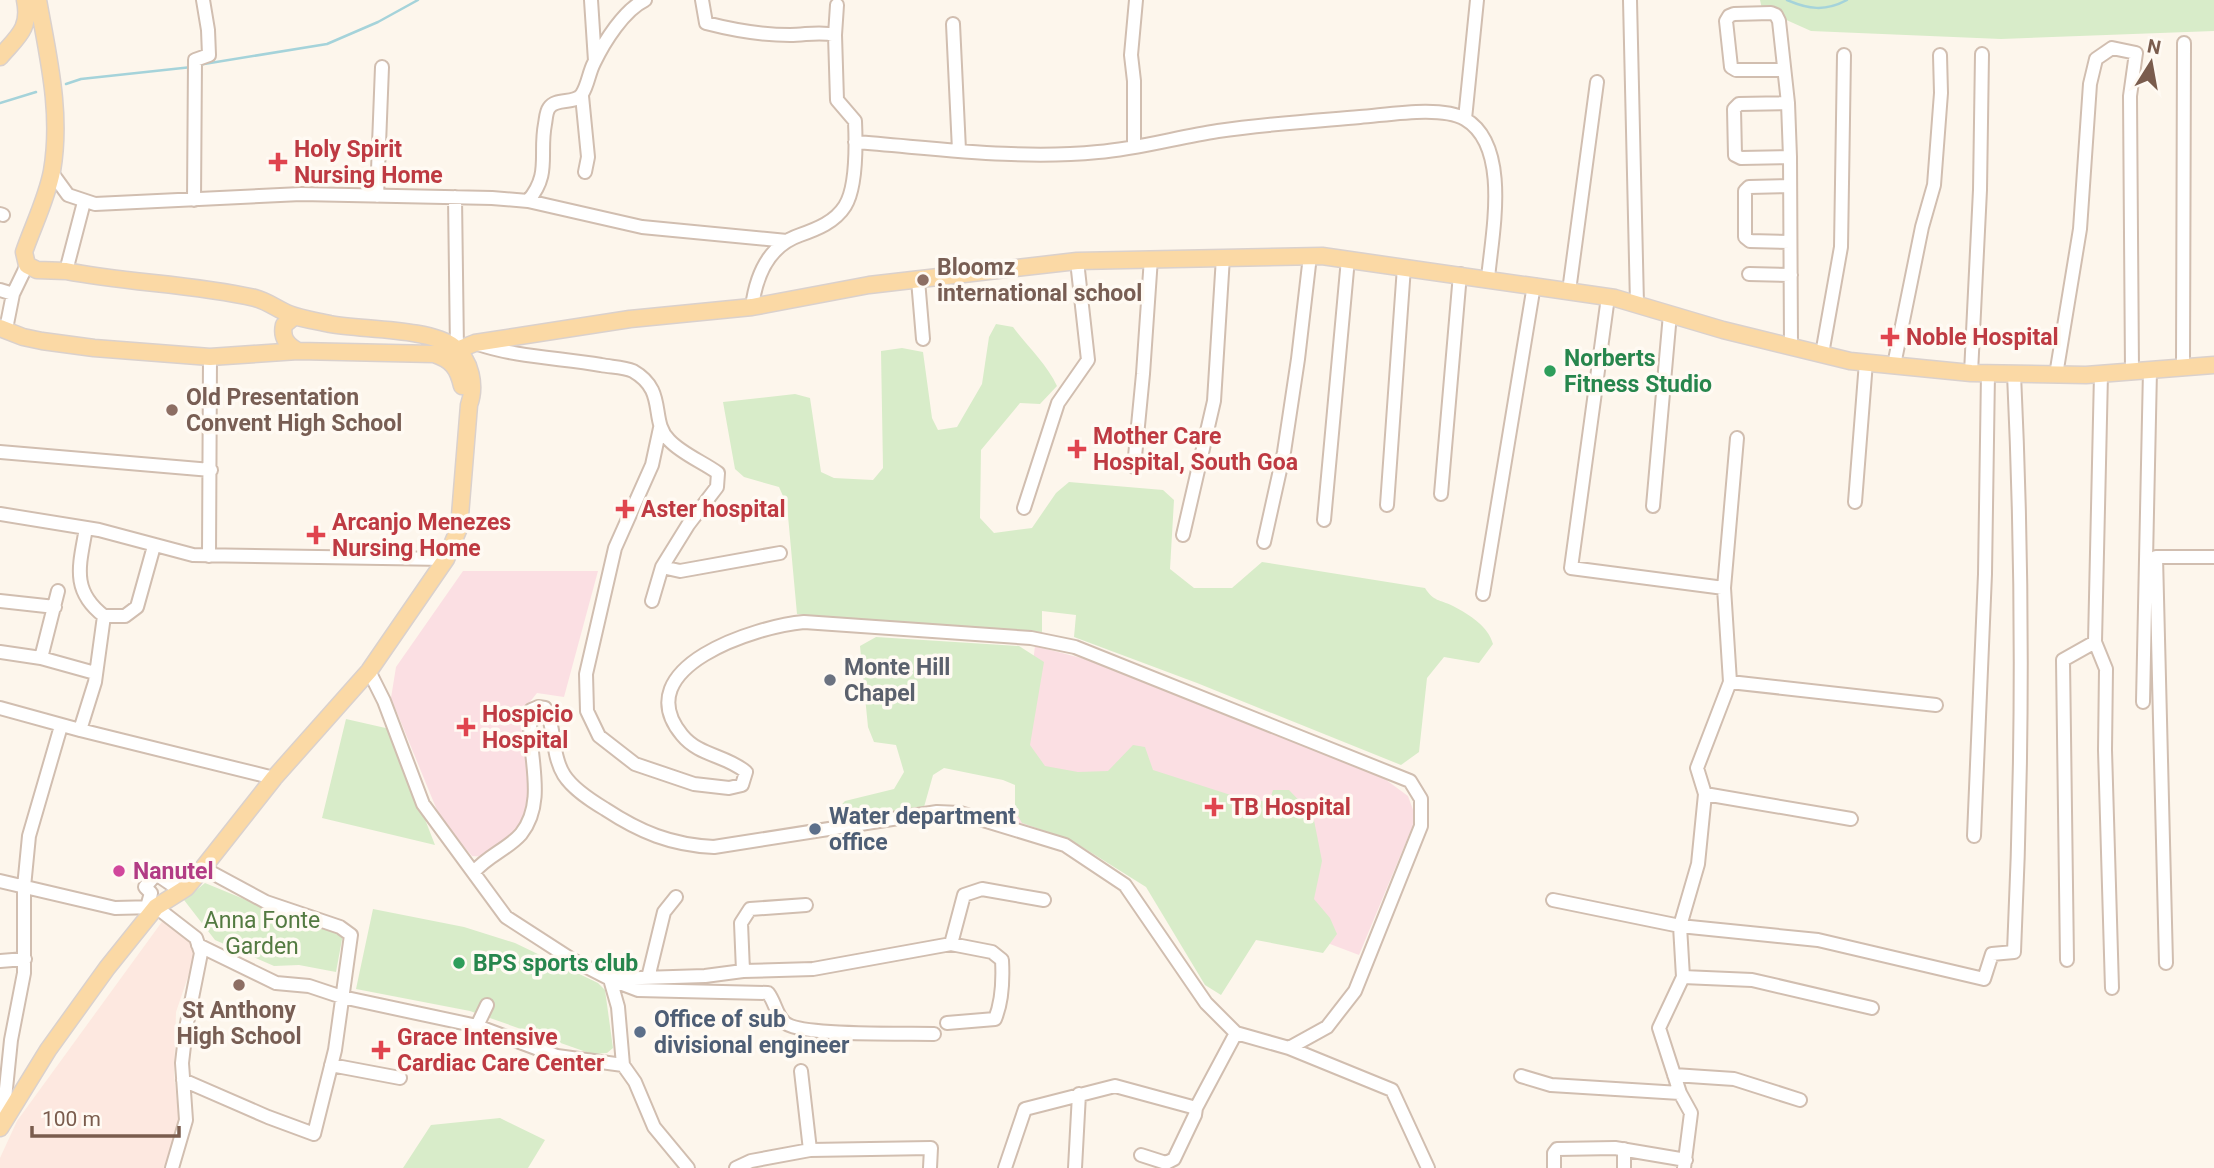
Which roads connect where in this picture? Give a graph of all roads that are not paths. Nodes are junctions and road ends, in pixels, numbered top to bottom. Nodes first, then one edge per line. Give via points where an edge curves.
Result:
1 (25, 0) edge
2 (38, 0) edge
3 (203, 0) edge
4 (591, 0) edge
5 (645, 0) edge
6 (702, 0) edge
7 (1136, 0) edge
8 (1477, 0) edge
9 (1630, 0) edge
10 (837, 5) dead end
11 (953, 24) dead end
12 (21, 32) junction
13 (835, 36) junction
14 (45, 39) junction
15 (2183, 43) dead end
16 (1982, 54) dead end
17 (1844, 55) dead end
18 (1940, 55) dead end
19 (0, 57) edge
20 (595, 61) junction
21 (382, 67) dead end
22 (1783, 69) junction
23 (1597, 82) dead end
24 (582, 96) junction
25 (1788, 103) junction
26 (1465, 119) junction
27 (855, 142) junction
28 (1134, 147) junction
29 (960, 150) junction
30 (1790, 157) junction
31 (585, 172) dead end
32 (52, 173) junction
33 (1790, 186) junction
34 (377, 196) junction
35 (454, 197) junction
36 (194, 200) junction
37 (528, 201) junction
38 (84, 202) junction
39 (787, 241) junction
40 (1790, 242) junction
41 (1310, 256) junction
42 (1223, 257) junction
43 (1151, 258) junction
44 (1348, 259) junction
45 (1077, 261) junction
46 (27, 265) junction
47 (1404, 267) junction
48 (66, 271) junction
49 (1460, 274) junction
50 (1749, 274) dead end
51 (1791, 275) junction
52 (1488, 278) junction
53 (918, 280) junction
54 (1534, 285) junction
55 (0, 290) edge
56 (1569, 291) junction
57 (13, 294) junction
58 (1608, 297) junction
59 (1637, 304) junction
60 (752, 307) junction
61 (1670, 314) junction
62 (295, 316) junction
63 (4, 326) edge
64 (923, 340) dead end
65 (475, 343) junction
66 (1791, 346) junction
67 (457, 349) junction
68 (298, 351) junction
69 (1822, 354) junction
70 (209, 357) junction
71 (1866, 362) junction
72 (1894, 365) junction
73 (2214, 365) edge
74 (2183, 367) junction
75 (2150, 370) junction
76 (2133, 371) junction
77 (1971, 373) junction
78 (1988, 373) junction
79 (2014, 374) junction
80 (2056, 374) junction
81 (2101, 374) junction
82 (469, 405) junction
83 (660, 428) junction
84 (1737, 438) dead end
85 (0, 452) edge
86 (1134, 467) dead end
87 (211, 470) junction
88 (1441, 494) dead end
89 (1855, 502) dead end
90 (1387, 505) dead end
91 (1653, 506) dead end
92 (1024, 508) dead end
93 (0, 514) edge
94 (1324, 520) dead end
95 (86, 528) junction
96 (1183, 535) dead end
97 (1264, 542) dead end
98 (154, 546) junction
99 (780, 553) dead end
100 (209, 556) junction
101 (2214, 557) edge
102 (446, 559) junction
103 (662, 567) junction
104 (1724, 589) junction
105 (58, 591) dead end
106 (1483, 594) dead end
107 (0, 601) edge
108 (652, 601) dead end
109 (55, 607) junction
110 (104, 616) junction
111 (2095, 642) junction
112 (0, 652) edge
113 (41, 658) junction
114 (369, 671) junction
115 (96, 673) junction
116 (1730, 682) junction
117 (2143, 702) dead end
118 (1936, 705) dead end
119 (0, 708) edge
120 (61, 726) junction
121 (79, 730) junction
122 (274, 778) junction
123 (1705, 794) junction
124 (1851, 819) dead end
125 (1974, 836) dead end
126 (203, 869) junction
127 (474, 872) junction
128 (0, 881) edge
129 (24, 887) junction
130 (181, 891) junction
131 (676, 897) dead end
132 (1044, 900) dead end
133 (1553, 900) dead end
134 (806, 905) dead end
135 (151, 907) junction
136 (1680, 926) junction
137 (951, 944) junction
138 (198, 945) junction
139 (25, 959) junction
140 (2067, 960) dead end
141 (0, 961) edge
142 (2166, 963) dead end
143 (743, 971) junction
144 (1683, 977) junction
145 (648, 978) junction
146 (610, 979) junction
147 (2112, 988) dead end
148 (342, 997) junction
149 (487, 1005) dead end
150 (1872, 1008) dead end
151 (947, 1023) dead end
152 (477, 1026) junction
153 (1236, 1032) junction
154 (934, 1034) dead end
155 (1289, 1048) junction
156 (331, 1065) junction
157 (623, 1065) junction
158 (801, 1071) dead end
159 (1674, 1075) junction
160 (1521, 1076) dead end
161 (400, 1078) dead end
162 (183, 1080) junction
163 (1681, 1093) junction
164 (1079, 1094) junction
165 (1800, 1100) dead end
166 (1196, 1108) junction
167 (1, 1124) edge
168 (1624, 1149) junction
169 (810, 1150) junction
170 (1141, 1155) dead end
171 (1685, 1164) edge
172 (172, 1168) edge
173 (688, 1168) edge
174 (736, 1168) edge
175 (930, 1168) edge
176 (1005, 1168) edge
177 (1074, 1168) edge
178 (1428, 1168) edge
179 (1554, 1168) edge
180 (1624, 1168) edge

1 - 12 main road via 28,13
2 - 14 main road
3 - 36 street via 209,55 195,66
4 - 20 street
5 - 20 street via 624,19
6 - 13 street via 706,23 761,33
7 - 28 street via 1132,30
8 - 26 street
9 - 59 street
10 - 13 street
11 - 29 street
12 - 14 street
12 - 19 main road
13 - 27 street via 837,100 855,121
14 - 32 main road via 55,89
15 - 74 street
16 - 77 street
17 - 69 street via 1841,247
18 - 72 street via 1934,185
20 - 24 street
21 - 34 street
22 - 22 street via 1736,71 1731,67 1729,16 1776,15
22 - 25 street
23 - 56 street
24 - 31 street via 588,157
24 - 37 street via 552,104 548,110 543,176
25 - 30 street
25 - 30 street via 1739,104 1734,109 1735,155
26 - 28 street via 1433,113 1344,118 1218,131
26 - 52 street via 1488,145 1494,174
27 - 29 street
27 - 39 street via 851,193 845,206 824,225
28 - 29 street via 1069,154
30 - 33 street
32 - 38 street via 68,195
32 - 46 main road via 24,252
33 - 40 street
33 - 40 street via 1749,187 1745,191 1745,237
34 - 35 street
34 - 36 street via 301,194
35 - 37 street
35 - 67 street
36 - 38 street
37 - 39 street via 642,227
38 - 48 street
39 - 60 street via 762,268
40 - 51 street
41 - 42 main road
41 - 44 main road
41 - 97 street via 1284,452
42 - 43 main road
42 - 96 street via 1214,401
43 - 45 main road
43 - 86 street
44 - 47 main road
44 - 94 street
45 - 53 main road
45 - 92 street via 1088,360 1058,403
46 - 48 main road
46 - 57 street
47 - 49 main road
47 - 90 street
48 - 62 main road via 258,299
49 - 52 main road
49 - 88 street
50 - 51 street
51 - 66 street
52 - 54 main road
53 - 60 main road
53 - 64 street
54 - 56 main road
54 - 106 street
55 - 57 street
56 - 58 main road
57 - 63 street
58 - 59 main road
58 - 104 street via 1571,568
59 - 61 main road
60 - 65 main road via 630,319
61 - 66 main road
61 - 91 street
62 - 67 main road via 437,339
62 - 68 main road via 284,325 283,334
63 - 70 main road via 42,341
65 - 67 main road
65 - 83 street via 501,352 632,370 650,386
66 - 69 main road
67 - 82 main road via 471,373
68 - 70 main road
68 - 82 main road via 445,357 459,371
69 - 71 main road
70 - 87 street
71 - 72 main road
71 - 89 street
72 - 77 main road
73 - 74 main road
74 - 75 main road
75 - 76 main road
75 - 117 street
76 - 80 street via 2130,96 2136,53 2112,48 2096,59 2090,84 2080,229
76 - 81 main road
77 - 78 main road
78 - 79 main road
78 - 125 street
79 - 80 main road
79 - 136 street via 2020,688 2014,952 1992,954 1984,979 1818,940
80 - 81 main road
81 - 111 street
82 - 102 main road via 459,528
83 - 103 street via 668,440 718,473 717,487
83 - 155 street via 652,464 615,548 586,674 587,711 599,736 635,764 694,784 742,785 746,772 708,755 681,734 671,719 668,701 672,684 687,666 715,648 780,624 804,622 1031,638 1075,647 1410,781 1421,799 1421,826 1355,991 1327,1027
84 - 104 street
85 - 87 street
87 - 100 street
93 - 95 street
95 - 98 street
95 - 110 street via 80,565 82,589 90,606
98 - 100 street
98 - 110 street via 137,607 125,616
99 - 103 street via 680,571
100 - 102 street
101 - 142 street via 2156,557
102 - 114 main road
103 - 108 street
104 - 116 street
105 - 109 street
107 - 109 street
109 - 113 street
110 - 115 street
111 - 140 street via 2063,660
111 - 147 street via 2106,669
112 - 113 street
113 - 115 street
114 - 122 main road
114 - 127 street via 423,804
115 - 121 street
116 - 118 street
116 - 123 street via 1697,768
119 - 120 street
120 - 121 street
120 - 129 street via 29,836
121 - 122 street
122 - 126 main road
123 - 124 street
123 - 136 street via 1698,864
126 - 130 main road
126 - 148 street via 266,902 351,935
127 - 146 street via 506,917
127 - 153 street via 520,835 528,820 534,804 530,718 531,710 538,706 550,717 555,754 578,791 635,829 664,839 714,847 937,812 960,813 1065,845 1125,885 1206,1003
128 - 129 street
129 - 135 street via 116,908
129 - 139 street
130 - 135 main road
130 - 135 street via 156,874 145,887 151,892
131 - 145 street via 664,912
132 - 137 street via 982,889 964,895
133 - 136 street
134 - 143 street via 750,909 741,923
135 - 138 street via 190,931
135 - 167 main road
136 - 144 street
137 - 143 street via 813,969
137 - 151 street via 992,952 1002,960 1002,967 995,1019
138 - 148 street via 276,983 309,986
138 - 162 street via 201,953 186,1028
139 - 141 street
139 - 167 street
143 - 145 street
144 - 150 street via 1752,980
144 - 159 street via 1659,1028
145 - 146 street
146 - 154 street via 638,990 768,993 785,1023 797,1029 857,1035
146 - 157 street via 618,1007
148 - 152 street
148 - 156 street
149 - 152 street
152 - 157 street via 557,1056
153 - 155 street
153 - 166 street
155 - 178 street via 1392,1090
156 - 161 street
156 - 162 street via 314,1134
157 - 173 street via 654,1128
158 - 169 street
159 - 163 street
159 - 165 street via 1734,1079
160 - 163 street via 1551,1085
162 - 172 street via 186,1120
163 - 171 street via 1691,1113
164 - 166 street via 1115,1086
164 - 176 street via 1025,1110
164 - 177 street
166 - 170 street via 1174,1159 1166,1163
168 - 171 street
168 - 179 street via 1557,1149
168 - 180 street
169 - 174 street
169 - 175 street via 931,1148

